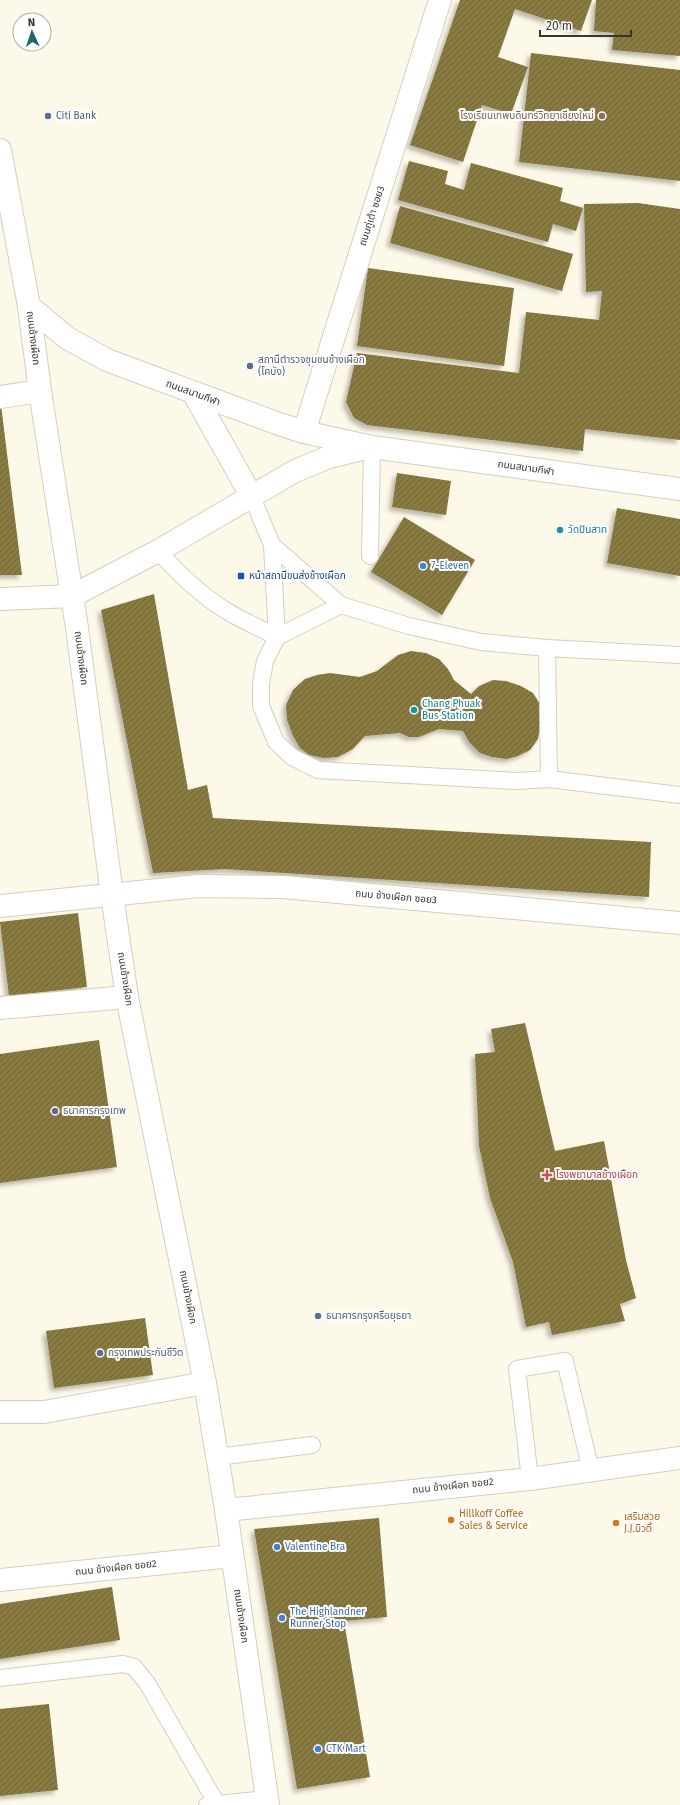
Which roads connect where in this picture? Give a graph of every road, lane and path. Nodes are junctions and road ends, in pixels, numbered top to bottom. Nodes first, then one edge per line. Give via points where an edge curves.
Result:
1 (440, 0) edge
2 (0, 150) edge
3 (3, 187) edge
4 (29, 306) junction
5 (40, 391) junction
6 (194, 394) junction
7 (0, 397) edge
8 (304, 432) junction
9 (372, 447) junction
10 (680, 489) edge
11 (252, 497) junction
12 (272, 544) junction
13 (158, 550) junction
14 (370, 556) dead end
15 (72, 596) junction
16 (0, 599) edge
17 (341, 604) junction
18 (278, 637) junction
19 (547, 648) junction
20 (680, 655) edge
21 (548, 779) junction
22 (680, 795) edge
23 (112, 895) junction
24 (0, 906) edge
25 (680, 923) edge
26 (128, 997) junction
27 (0, 1008) edge
28 (206, 1383) junction
29 (0, 1412) edge
30 (312, 1446) dead end
31 (218, 1457) junction
32 (680, 1458) edge
33 (591, 1471) junction
34 (530, 1478) junction
35 (226, 1510) junction
36 (232, 1556) junction
37 (0, 1580) edge
38 (0, 1678) edge
39 (267, 1802) edge
40 (212, 1804) edge

1 - 8 street, ถนนกู่เต้า ซอย3
2 - 3 street, ถนนช้างเผือก
3 - 4 street, ถนนช้างเผือก
4 - 5 street, ถนนช้างเผือก
4 - 6 street, ถนนสนามกีฬา via 68,338 107,360
5 - 7 street
5 - 15 street, ถนนช้างเผือก
6 - 8 street, ถนนสนามกีฬา
6 - 11 street
8 - 9 street, ถนนสนามกีฬา
9 - 10 street, ถนนสนามกีฬา
9 - 11 street, ถนนสนามกีฬา via 329,457 295,471
9 - 14 lane
11 - 12 lane
11 - 13 street, ถนนสนามกีฬา
12 - 17 lane
12 - 18 lane
13 - 15 street, ถนนสนามกีฬา
13 - 18 lane via 174,569 220,607
15 - 16 street
15 - 23 street, ถนนช้างเผือก
17 - 18 lane
17 - 19 lane via 409,626 481,642
18 - 21 lane via 265,660 261,706 276,742 292,757 318,770 517,781
19 - 20 lane
19 - 21 lane
21 - 22 lane
23 - 24 street, ถนน ช้างเผือก ซอย3
23 - 25 street, ถนน ช้างเผือก ซอย3 via 198,886 283,887
23 - 26 street, ถนนช้างเผือก
26 - 27 street
26 - 28 street, ถนนช้างเผือก
28 - 29 street via 44,1412
28 - 31 street, ถนนช้างเผือก
30 - 31 lane
31 - 35 street, ถนนช้างเผือก
32 - 33 street, ถนน ช้างเผือก ซอย2
33 - 34 street, ถนน ช้างเผือก ซอย2
33 - 34 lane via 565,1360 517,1369
34 - 35 street, ถนน ช้างเผือก ซอย2
35 - 36 street, ถนนช้างเผือก
36 - 37 street, ถนน ช้างเผือก ซอย2
36 - 39 street, ถนนช้างเผือก
38 - 40 lane via 123,1664 134,1667 147,1683
39 - 40 lane

